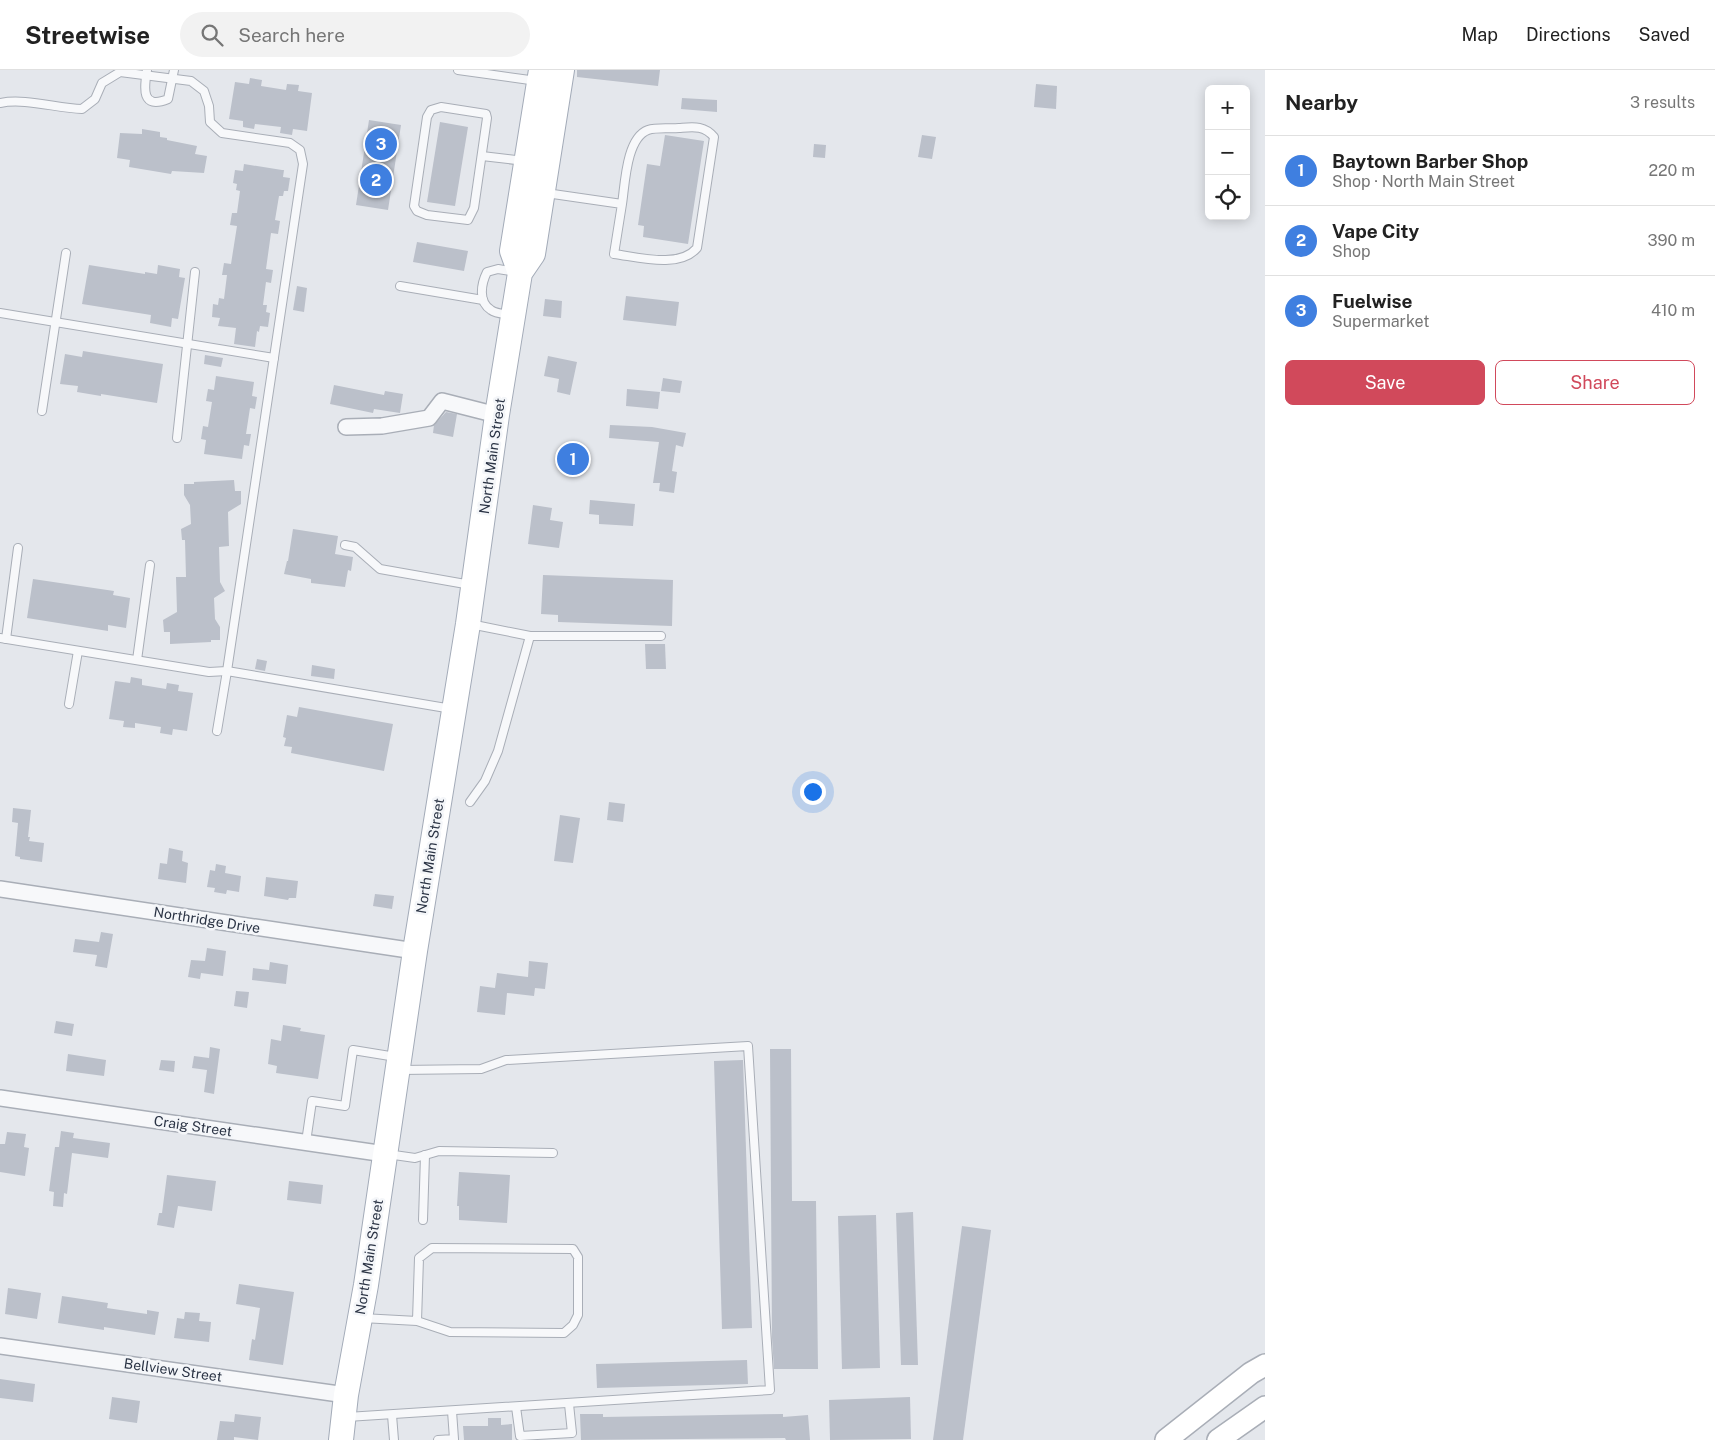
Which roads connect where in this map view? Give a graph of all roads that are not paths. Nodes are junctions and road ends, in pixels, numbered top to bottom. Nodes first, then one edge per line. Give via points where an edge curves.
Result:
1 (174, 70) edge
2 (458, 70) edge
3 (562, 70) edge
4 (146, 73) edge
5 (540, 76) edge
6 (172, 79) junction
7 (0, 103) edge
8 (482, 156) junction
9 (526, 162) junction
10 (542, 192) junction
11 (622, 204) junction
12 (66, 253) dead end
13 (195, 272) dead end
14 (520, 273) junction
15 (400, 286) dead end
16 (482, 300) junction
17 (0, 313) edge
18 (513, 316) junction
19 (56, 322) junction
20 (188, 344) junction
21 (274, 358) junction
22 (42, 411) dead end
23 (497, 415) junction
24 (346, 427) dead end
25 (177, 438) dead end
26 (345, 545) dead end
27 (18, 548) dead end
28 (150, 565) dead end
29 (474, 585) junction
30 (468, 624) junction
31 (530, 636) junction
32 (661, 636) dead end
33 (3, 638) edge
34 (78, 650) junction
35 (137, 660) junction
36 (227, 671) junction
37 (69, 704) dead end
38 (454, 709) junction
39 (217, 731) dead end
40 (470, 802) dead end
41 (0, 889) edge
42 (415, 951) junction
43 (398, 1063) junction
44 (0, 1098) edge
45 (306, 1142) junction
46 (552, 1153) dead end
47 (385, 1154) junction
48 (425, 1155) junction
49 (423, 1220) dead end
50 (360, 1318) junction
51 (417, 1321) junction
52 (0, 1346) edge
53 (1265, 1366) edge
54 (569, 1404) junction
55 (516, 1407) junction
56 (1265, 1408) edge
57 (452, 1411) junction
58 (392, 1415) junction
59 (344, 1417) edge
60 (394, 1440) edge
61 (438, 1440) edge
62 (1166, 1440) edge
63 (1218, 1440) edge

1 - 6 lane
2 - 5 lane
3 - 10 main road, North Main Street
4 - 6 lane
4 - 6 lane via 144,90 152,101 168,99
4 - 7 lane via 120,72 102,83 95,99 82,109 12,101
5 - 9 main road, North Main Street
6 - 21 lane via 191,81 204,91 210,106 210,122 222,133 290,143 300,150 303,164
8 - 8 lane via 486,114 441,107 431,110 427,117 415,195 417,211 468,220 474,208
8 - 9 lane
9 - 14 main road, North Main Street via 512,251
10 - 11 lane
10 - 14 main road, North Main Street via 533,254
11 - 11 lane via 614,254 679,260 691,255 697,248 714,137 699,127 648,130 638,137 632,147
12 - 19 lane
13 - 20 lane
14 - 16 lane via 498,269 486,272
14 - 18 main road, North Main Street
15 - 16 lane
16 - 18 lane via 491,311
17 - 19 lane
18 - 23 main road, North Main Street
19 - 20 lane
19 - 22 lane
20 - 21 lane
20 - 25 lane
21 - 36 lane
23 - 24 street via 442,401 429,418 382,426
23 - 29 main road, North Main Street
26 - 29 lane via 355,547 380,569
27 - 33 lane
28 - 35 lane
29 - 30 main road, North Main Street
30 - 31 lane
30 - 38 main road, North Main Street
31 - 32 lane
31 - 40 lane via 498,751 485,781
33 - 34 lane
34 - 35 lane
34 - 37 lane
35 - 36 lane via 209,672
36 - 38 lane
36 - 39 lane
38 - 42 main road, North Main Street
41 - 42 street, Northridge Drive
42 - 43 main road, North Main Street
43 - 45 lane via 352,1050 345,1106 312,1101
43 - 47 main road, North Main Street
43 - 54 lane via 481,1069 506,1060 748,1046 770,1390
44 - 45 street, Craig Street
45 - 47 street, Craig Street
46 - 48 lane via 439,1151
47 - 48 lane via 415,1158
47 - 50 main road, North Main Street
48 - 49 lane
50 - 51 lane
50 - 59 main road, North Main Street
51 - 51 lane via 419,1258 432,1248 574,1249 578,1257 578,1315 564,1333 450,1332
52 - 59 street, Bellview Street
53 - 62 main road via 1251,1373
54 - 55 lane
54 - 55 lane via 572,1433 528,1436 520,1436
55 - 57 lane
56 - 63 main road
57 - 58 lane
57 - 61 lane via 454,1439
58 - 59 lane
58 - 60 lane

